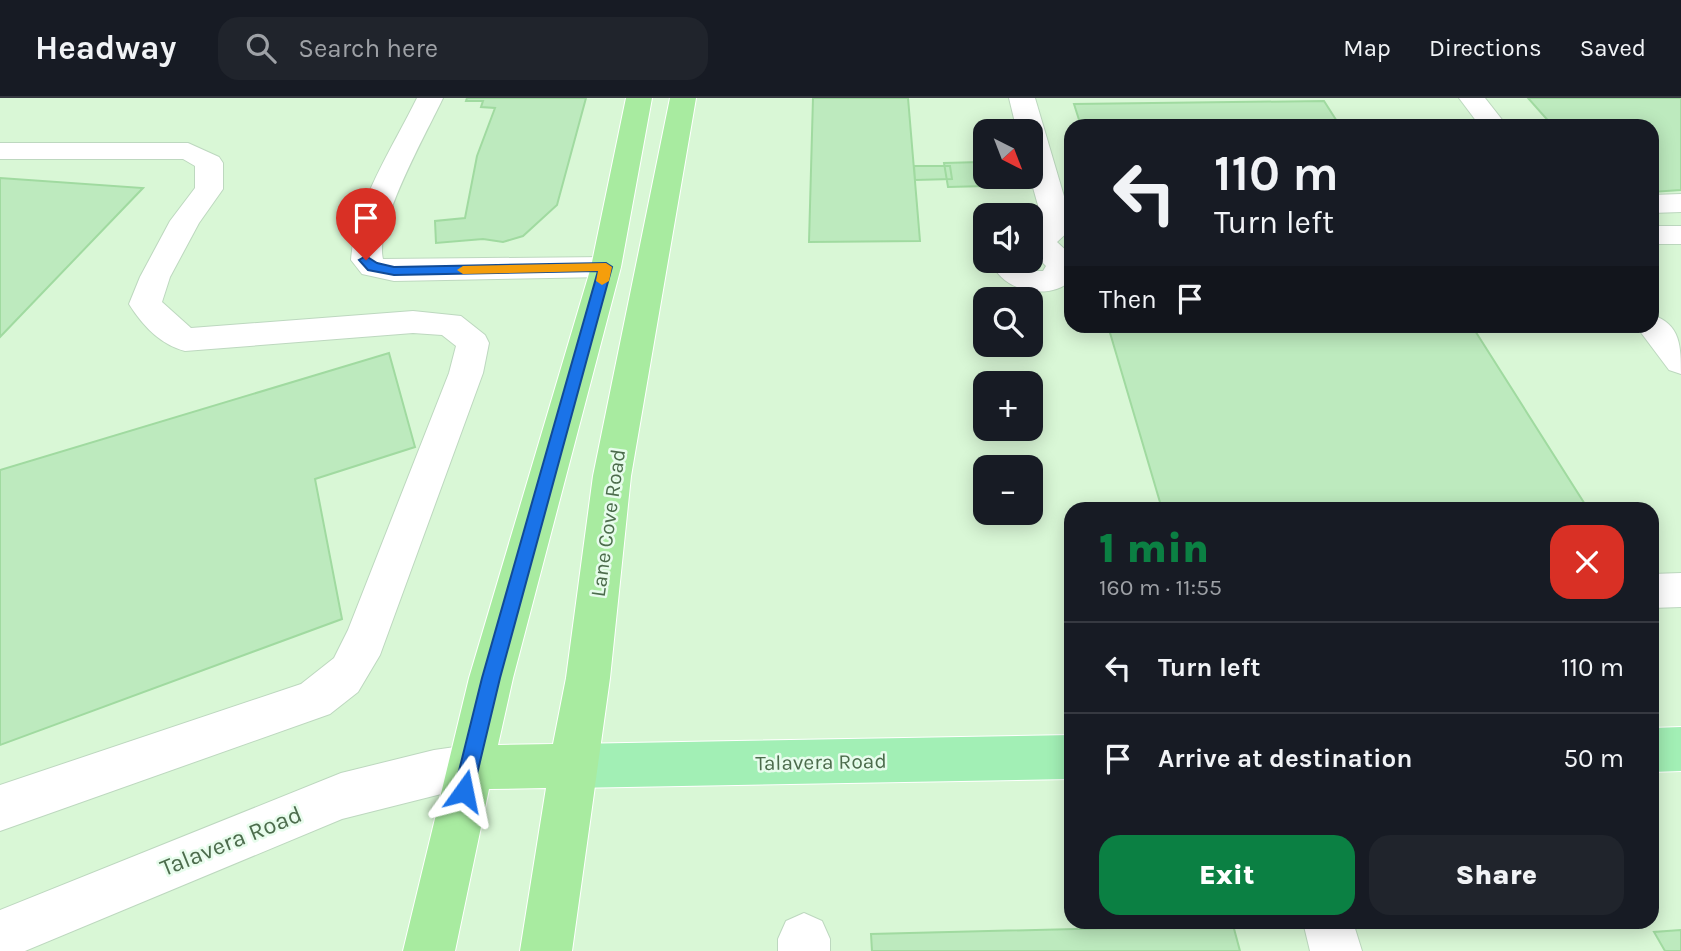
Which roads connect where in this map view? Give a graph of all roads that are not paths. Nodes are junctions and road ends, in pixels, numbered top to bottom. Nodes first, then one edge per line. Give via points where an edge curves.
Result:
1 (430, 98) edge
2 (639, 98) edge
3 (683, 98) edge
4 (1021, 98) edge
5 (1472, 98) edge
6 (1027, 119) edge
7 (1488, 119) edge
8 (0, 151) edge
9 (1043, 176) edge
10 (1659, 204) edge
11 (1681, 204) edge
12 (1659, 235) edge
13 (1681, 235) edge
14 (1043, 237) edge
15 (1064, 265) edge
16 (606, 267) junction
17 (1013, 273) edge
18 (1658, 333) edge
19 (1681, 362) edge
20 (1681, 590) edge
21 (1659, 591) edge
22 (1681, 749) edge
23 (1659, 750) edge
24 (1064, 757) edge
25 (572, 765) junction
26 (469, 767) junction
27 (0, 808) edge
28 (1330, 929) edge
29 (0, 936) edge
30 (429, 951) edge
31 (546, 951) edge
32 (1336, 951) edge

1 - 16 street via 376,209 366,260 373,267 394,271
2 - 16 highway
3 - 25 highway, Lane Cove Road via 612,476 588,678
4 - 6 street
5 - 7 street
8 - 27 street via 188,151 209,163 209,190 185,221 145,304 185,340 413,323 450,324 473,343 466,373 369,630 343,682 314,700
9 - 14 street via 1058,226
10 - 11 street
12 - 13 street
15 - 17 street via 1058,275 1042,281
16 - 26 highway
18 - 19 street
20 - 21 street
22 - 23 main road
24 - 25 main road, Talavera Road
25 - 26 highway
25 - 31 highway, Lane Cove Road
26 - 29 street, Talavera Road via 341,796
26 - 30 highway
28 - 32 street

